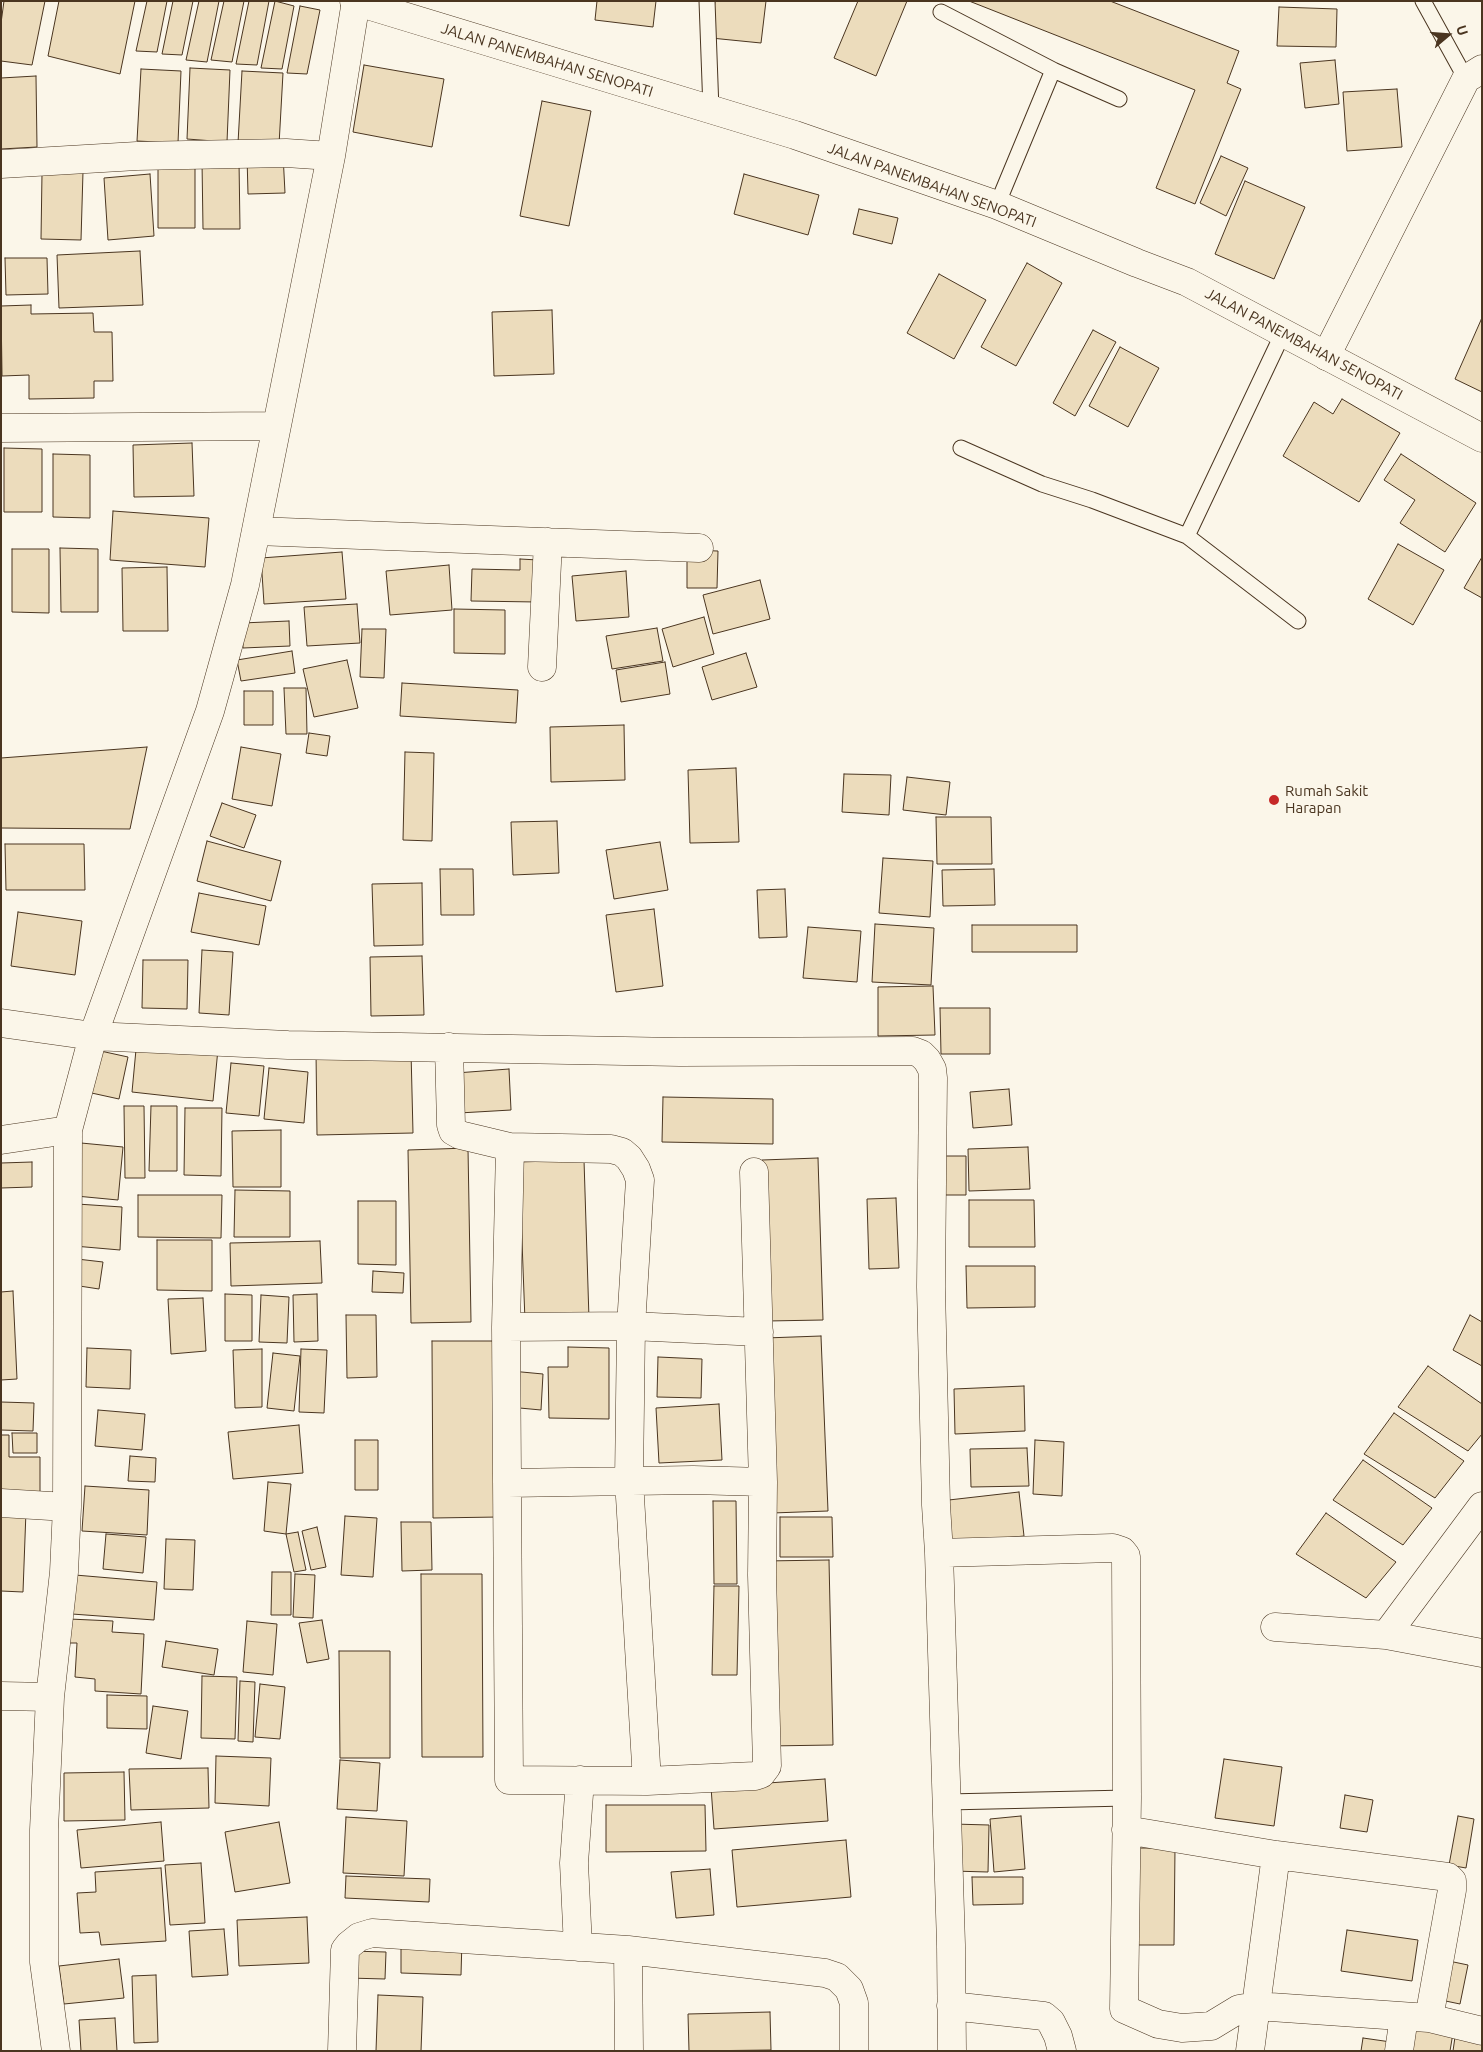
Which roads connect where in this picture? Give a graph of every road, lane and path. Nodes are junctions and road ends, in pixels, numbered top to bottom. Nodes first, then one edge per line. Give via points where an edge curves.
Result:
1 (355, 1) edge
2 (707, 1) edge
3 (1423, 1) edge
4 (941, 12) dead end
5 (1053, 70) junction
6 (1474, 74) edge
7 (1119, 99) dead end
8 (711, 110) junction
9 (331, 156) junction
10 (1, 164) edge
11 (997, 205) junction
12 (1283, 333) junction
13 (1326, 356) junction
14 (276, 426) junction
15 (1, 428) edge
16 (1482, 438) edge
17 (961, 448) dead end
18 (256, 531) junction
19 (1186, 536) junction
20 (548, 542) junction
21 (698, 548) dead end
22 (1298, 621) dead end
23 (542, 667) dead end
24 (1, 1023) edge
25 (93, 1036) junction
26 (449, 1048) junction
27 (68, 1130) junction
28 (1, 1140) edge
29 (510, 1146) junction
30 (754, 1172) dead end
31 (506, 1326) junction
32 (631, 1326) junction
33 (759, 1332) junction
34 (629, 1480) junction
35 (763, 1482) junction
36 (508, 1483) junction
37 (1, 1504) edge
38 (1482, 1506) edge
39 (67, 1507) junction
40 (939, 1553) junction
41 (1275, 1627) dead end
42 (1386, 1635) junction
43 (1482, 1653) edge
44 (1, 1696) edge
45 (50, 1697) junction
46 (580, 1780) junction
47 (647, 1781) junction
48 (1127, 1798) junction
49 (947, 1802) junction
50 (1126, 1830) junction
51 (1276, 1855) junction
52 (578, 1947) junction
53 (628, 1950) junction
54 (951, 2006) junction
55 (1256, 2006) junction
56 (1416, 2017) junction
57 (1482, 2031) edge
58 (56, 2051) edge
59 (342, 2051) edge
60 (629, 2051) edge
61 (854, 2051) edge
62 (952, 2051) edge
63 (1062, 2051) edge
64 (1250, 2051) edge
65 (1399, 2051) edge

1 - 8 street, JALAN PANEMBAHAN SENOPATI
1 - 9 street
2 - 8 lane
3 - 6 lane
4 - 5 lane
5 - 7 lane
5 - 11 lane
6 - 13 street
8 - 11 street, JALAN PANEMBAHAN SENOPATI via 795,135
9 - 10 street via 286,153 137,156
9 - 14 street
11 - 12 street, JALAN PANEMBAHAN SENOPATI via 1187,282
12 - 13 street, JALAN PANEMBAHAN SENOPATI
12 - 19 lane
13 - 16 street, JALAN PANEMBAHAN SENOPATI
14 - 15 street
14 - 18 street
17 - 19 lane via 1042,484
18 - 20 street
18 - 25 street via 245,585 210,711
19 - 22 lane
20 - 21 street
20 - 23 street
24 - 25 street
25 - 26 street
25 - 27 street
26 - 29 street via 453,1131
26 - 40 street via 680,1052 913,1051 927,1060 933,1078 931,1286
27 - 28 street
27 - 39 street
29 - 31 street
29 - 32 street via 611,1149 629,1158 640,1180
30 - 33 street
31 - 32 street
31 - 36 street
32 - 33 street
32 - 34 street
33 - 35 street
34 - 35 street
34 - 36 street
34 - 47 street
35 - 47 street via 767,1766 755,1776
36 - 46 street via 509,1780
37 - 39 street
38 - 42 street
39 - 45 street via 64,1572
40 - 48 street via 1113,1548 1126,1556
40 - 49 street
41 - 42 street
42 - 43 street
44 - 45 street
45 - 58 street via 44,1830 44,1962
46 - 47 street
46 - 52 street via 574,1864
48 - 49 lane
48 - 50 street
49 - 54 street
50 - 51 street
50 - 55 street via 1124,2009 1158,2024 1182,2028 1211,2026 1239,2009
51 - 55 street
51 - 56 street via 1443,1875 1452,1881
52 - 53 street
52 - 59 street via 391,1933 359,1937 348,1945 344,1953
53 - 60 street
53 - 61 street via 837,1977 849,1989 854,2003
54 - 62 street
54 - 63 street via 1044,2016 1051,2022
55 - 56 street
55 - 64 street
56 - 57 street
56 - 65 street

